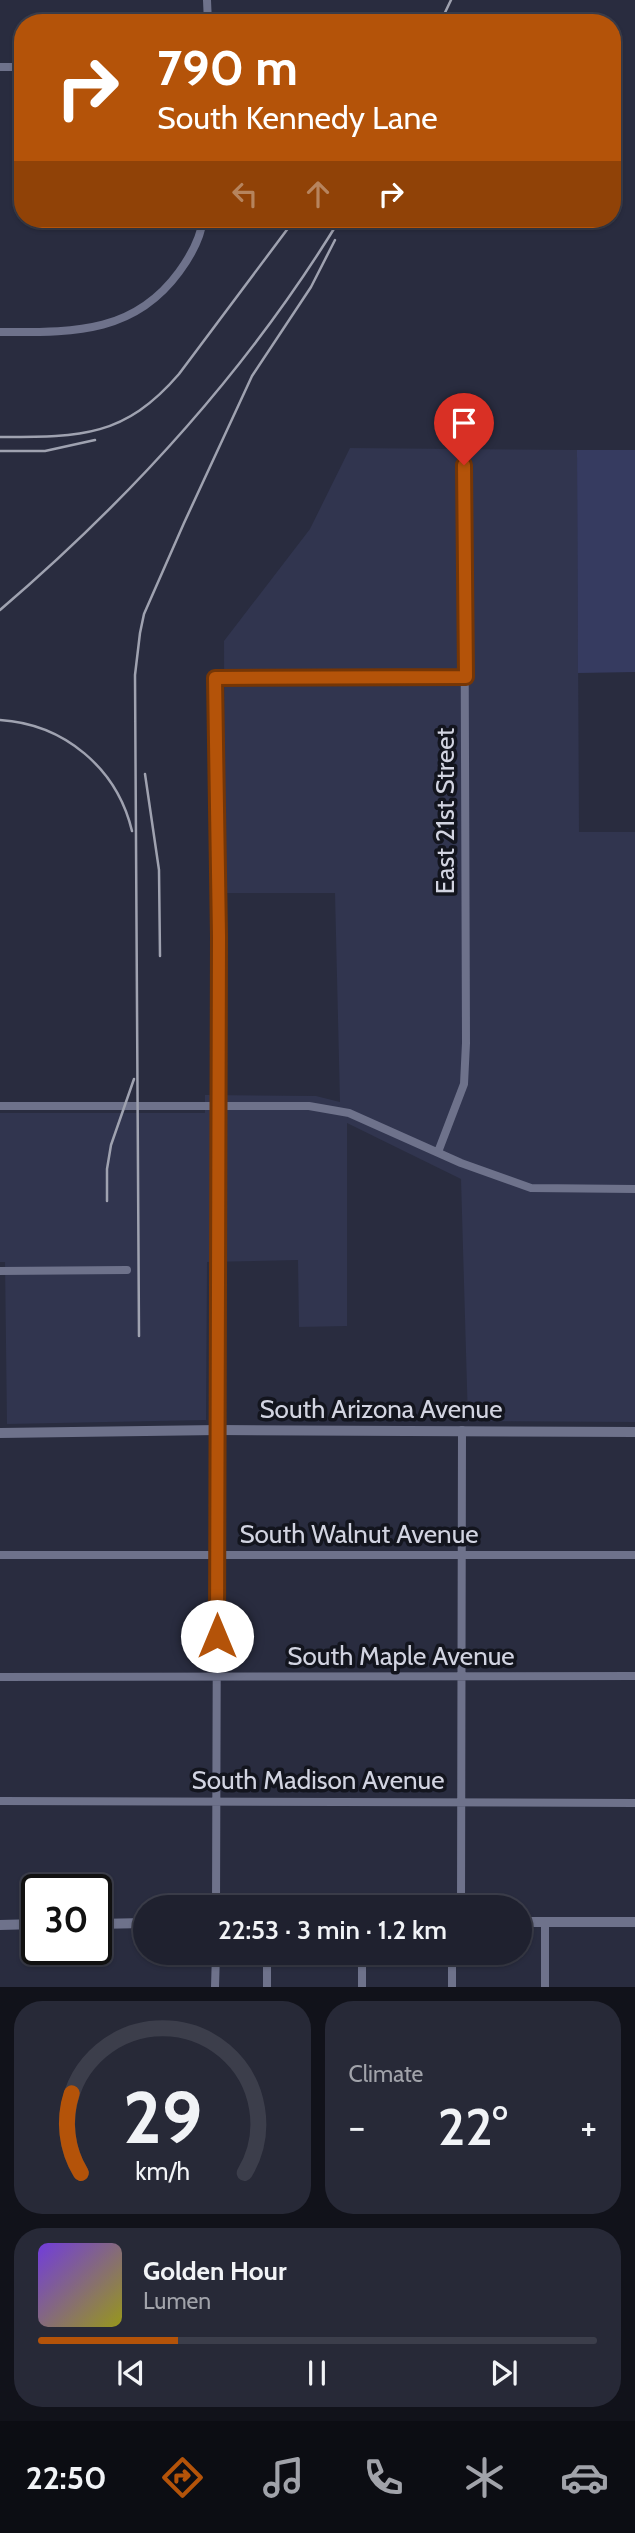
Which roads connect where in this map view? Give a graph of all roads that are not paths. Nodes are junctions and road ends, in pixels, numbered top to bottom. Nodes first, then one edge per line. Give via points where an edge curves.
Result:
1 (200, 228) edge
2 (0, 332) edge
3 (464, 465) dead end
4 (466, 677) junction
5 (0, 1106) edge
6 (217, 1107) junction
7 (438, 1152) junction
8 (635, 1189) edge
9 (127, 1270) dead end
10 (0, 1271) edge
11 (218, 1430) junction
12 (462, 1430) junction
13 (635, 1432) edge
14 (0, 1433) edge
15 (0, 1555) edge
16 (217, 1555) junction
17 (460, 1555) junction
18 (635, 1555) edge
19 (460, 1676) junction
20 (635, 1676) edge
21 (0, 1677) edge
22 (217, 1677) junction
23 (0, 1801) edge
24 (217, 1801) junction
25 (460, 1802) junction
26 (635, 1802) edge
27 (216, 1895) edge
28 (461, 1895) edge
29 (532, 1922) edge
30 (635, 1922) edge
31 (133, 1923) edge
32 (545, 1923) junction
33 (21, 1924) edge
34 (112, 1924) edge
35 (0, 1925) edge
36 (216, 1965) edge
37 (267, 1965) edge
38 (362, 1965) edge
39 (452, 1965) edge
40 (215, 1987) edge
41 (267, 1987) edge
42 (362, 1987) edge
43 (452, 1987) edge
44 (545, 1987) edge

1 - 2 street via 188,259 156,300 133,314 85,330
3 - 4 street, East 21st Street
4 - 6 street via 215,678
4 - 7 street, East 21st Street via 465,1074
5 - 6 street
6 - 7 street via 309,1106 349,1113
6 - 11 street
7 - 8 street via 531,1188
9 - 10 street
11 - 12 street, South Arizona Avenue
11 - 14 street, South Arizona Avenue
11 - 16 street
12 - 13 street, South Arizona Avenue
12 - 17 street
15 - 16 street, South Walnut Avenue
16 - 17 street, South Walnut Avenue
16 - 22 street
17 - 18 street, South Walnut Avenue
17 - 19 street
19 - 20 street, South Maple Avenue
19 - 22 street, South Maple Avenue
19 - 25 street
21 - 22 street, South Maple Avenue
22 - 24 street
23 - 24 street, South Madison Avenue
24 - 25 street, South Madison Avenue
24 - 27 street
25 - 26 street, South Madison Avenue
25 - 28 street
29 - 32 street
30 - 32 street
31 - 34 street
32 - 44 street
33 - 35 street
36 - 40 street
37 - 41 street
38 - 42 street
39 - 43 street

